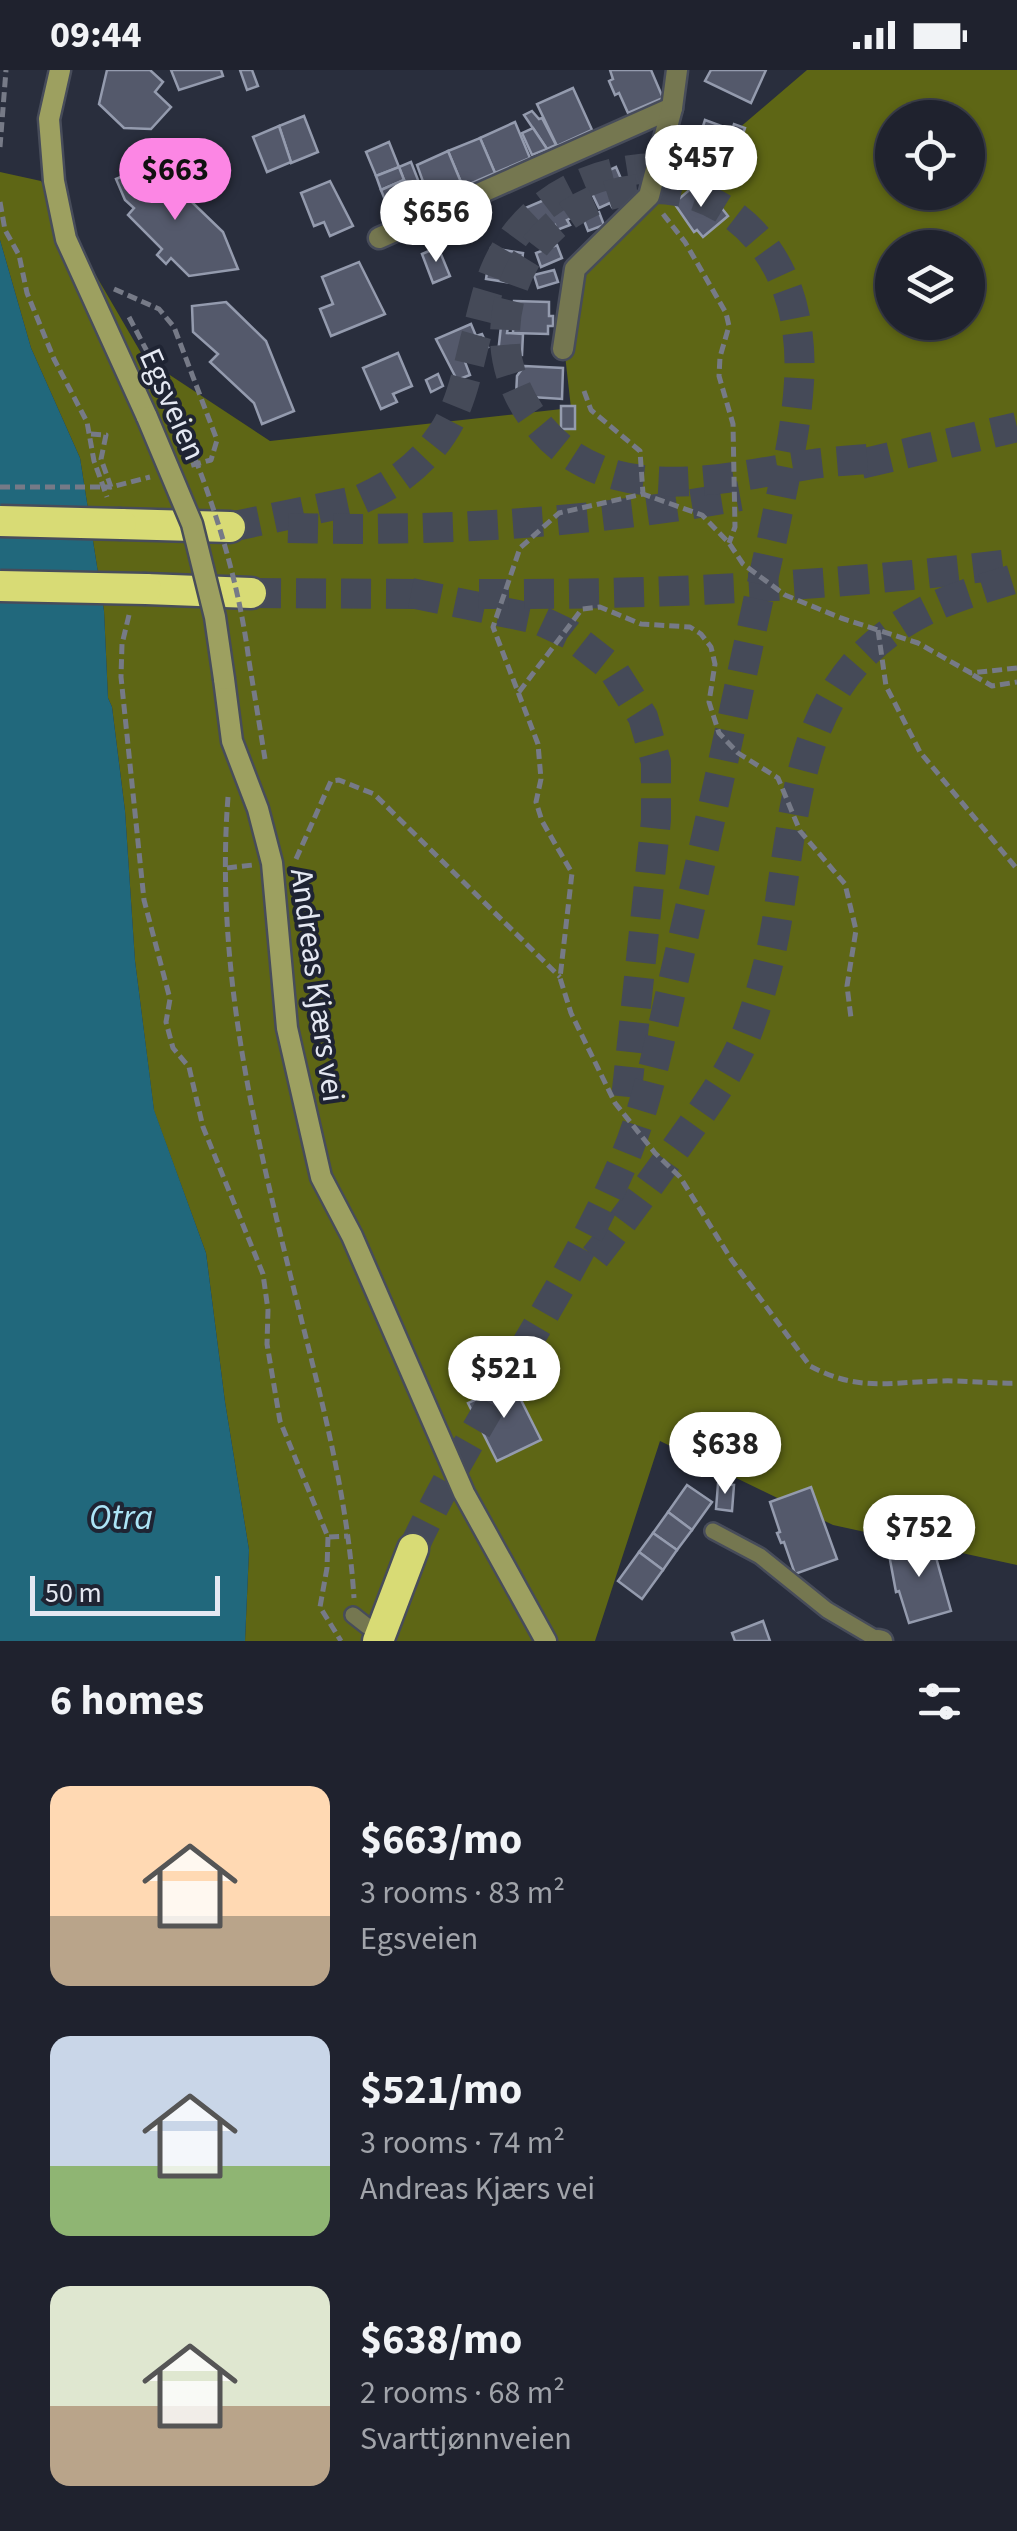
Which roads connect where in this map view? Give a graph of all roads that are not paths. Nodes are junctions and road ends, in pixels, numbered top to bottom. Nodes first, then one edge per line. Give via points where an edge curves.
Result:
1 (60, 70) edge
2 (678, 70) edge
3 (672, 108) junction
4 (380, 238) dead end
5 (563, 349) dead end
6 (0, 521) edge
7 (230, 527) tunnel mouth
8 (0, 586) edge
9 (252, 593) tunnel mouth
10 (240, 767) joint
11 (713, 1531) dead end
12 (420, 1552) tunnel mouth
13 (353, 1615) road end
14 (386, 1638) edge
15 (880, 1640) edge
16 (546, 1641) edge

1 - 10 street, Egsveien, bridge via 50,119 66,239 192,524
2 - 3 street
3 - 4 street
3 - 5 street via 650,196 576,270
6 - 7 highway, bridge via 116,518
8 - 9 highway, bridge via 138,595
10 - 16 street, Andreas Kjærs vei via 272,863 287,1028 321,1177 464,1492
11 - 15 lane
12 - 14 highway
13 - 14 lane

